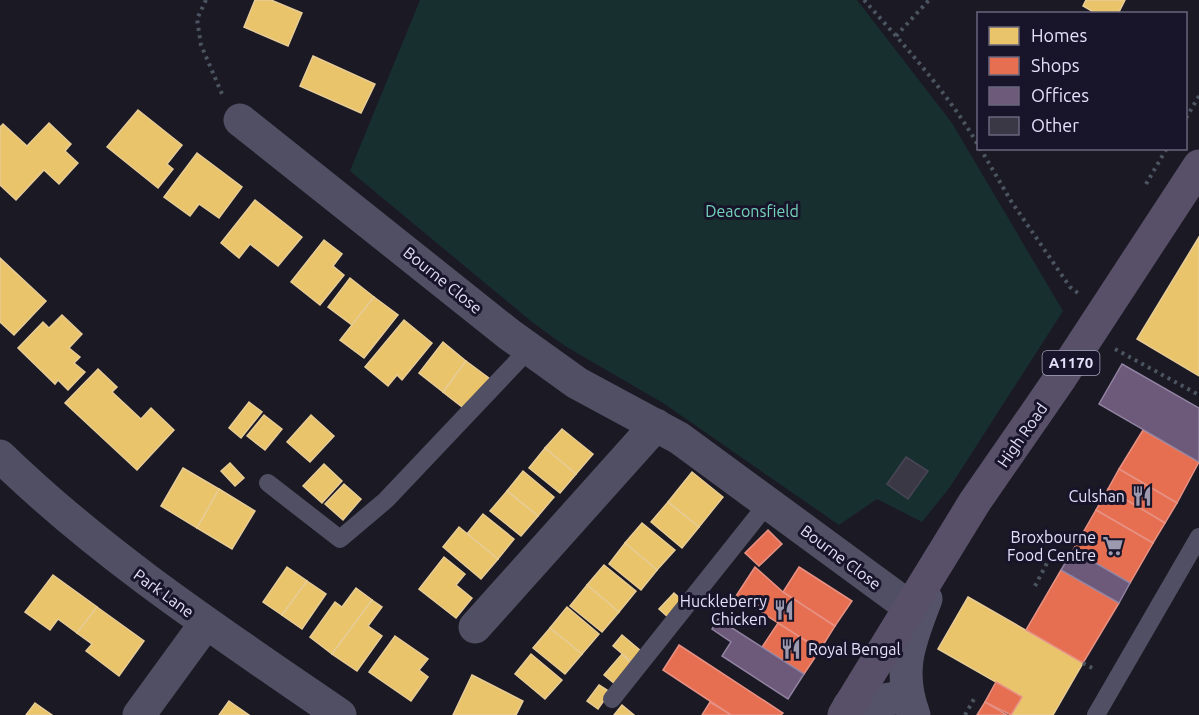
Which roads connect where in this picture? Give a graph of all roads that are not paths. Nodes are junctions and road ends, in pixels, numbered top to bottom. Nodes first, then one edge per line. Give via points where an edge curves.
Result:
1 (240, 120) road end
2 (1199, 166) edge
3 (530, 349) junction
4 (656, 425) junction
5 (0, 456) edge
6 (268, 483) dead end
7 (768, 502) junction
8 (1199, 537) edge
9 (939, 557) junction
10 (908, 606) junction
11 (206, 623) junction
12 (475, 627) dead end
13 (612, 699) dead end
14 (910, 706) edge
15 (850, 712) edge
16 (139, 715) edge
17 (340, 715) edge
18 (1096, 715) edge

1 - 3 street, Bourne Close
2 - 9 main road, High Road / A1170
3 - 4 street, Bourne Close via 577,383
3 - 6 lane via 386,500 340,539
4 - 7 street, Bourne Close
4 - 12 street
5 - 11 street, Park Lane via 72,523
7 - 10 street, Bourne Close
7 - 13 lane
8 - 18 lane
9 - 10 main road, High Road / A1170
9 - 14 main road via 906,656
10 - 15 main road, High Road / A1170
11 - 16 street
11 - 17 street, Park Lane
14 - 15 main road

